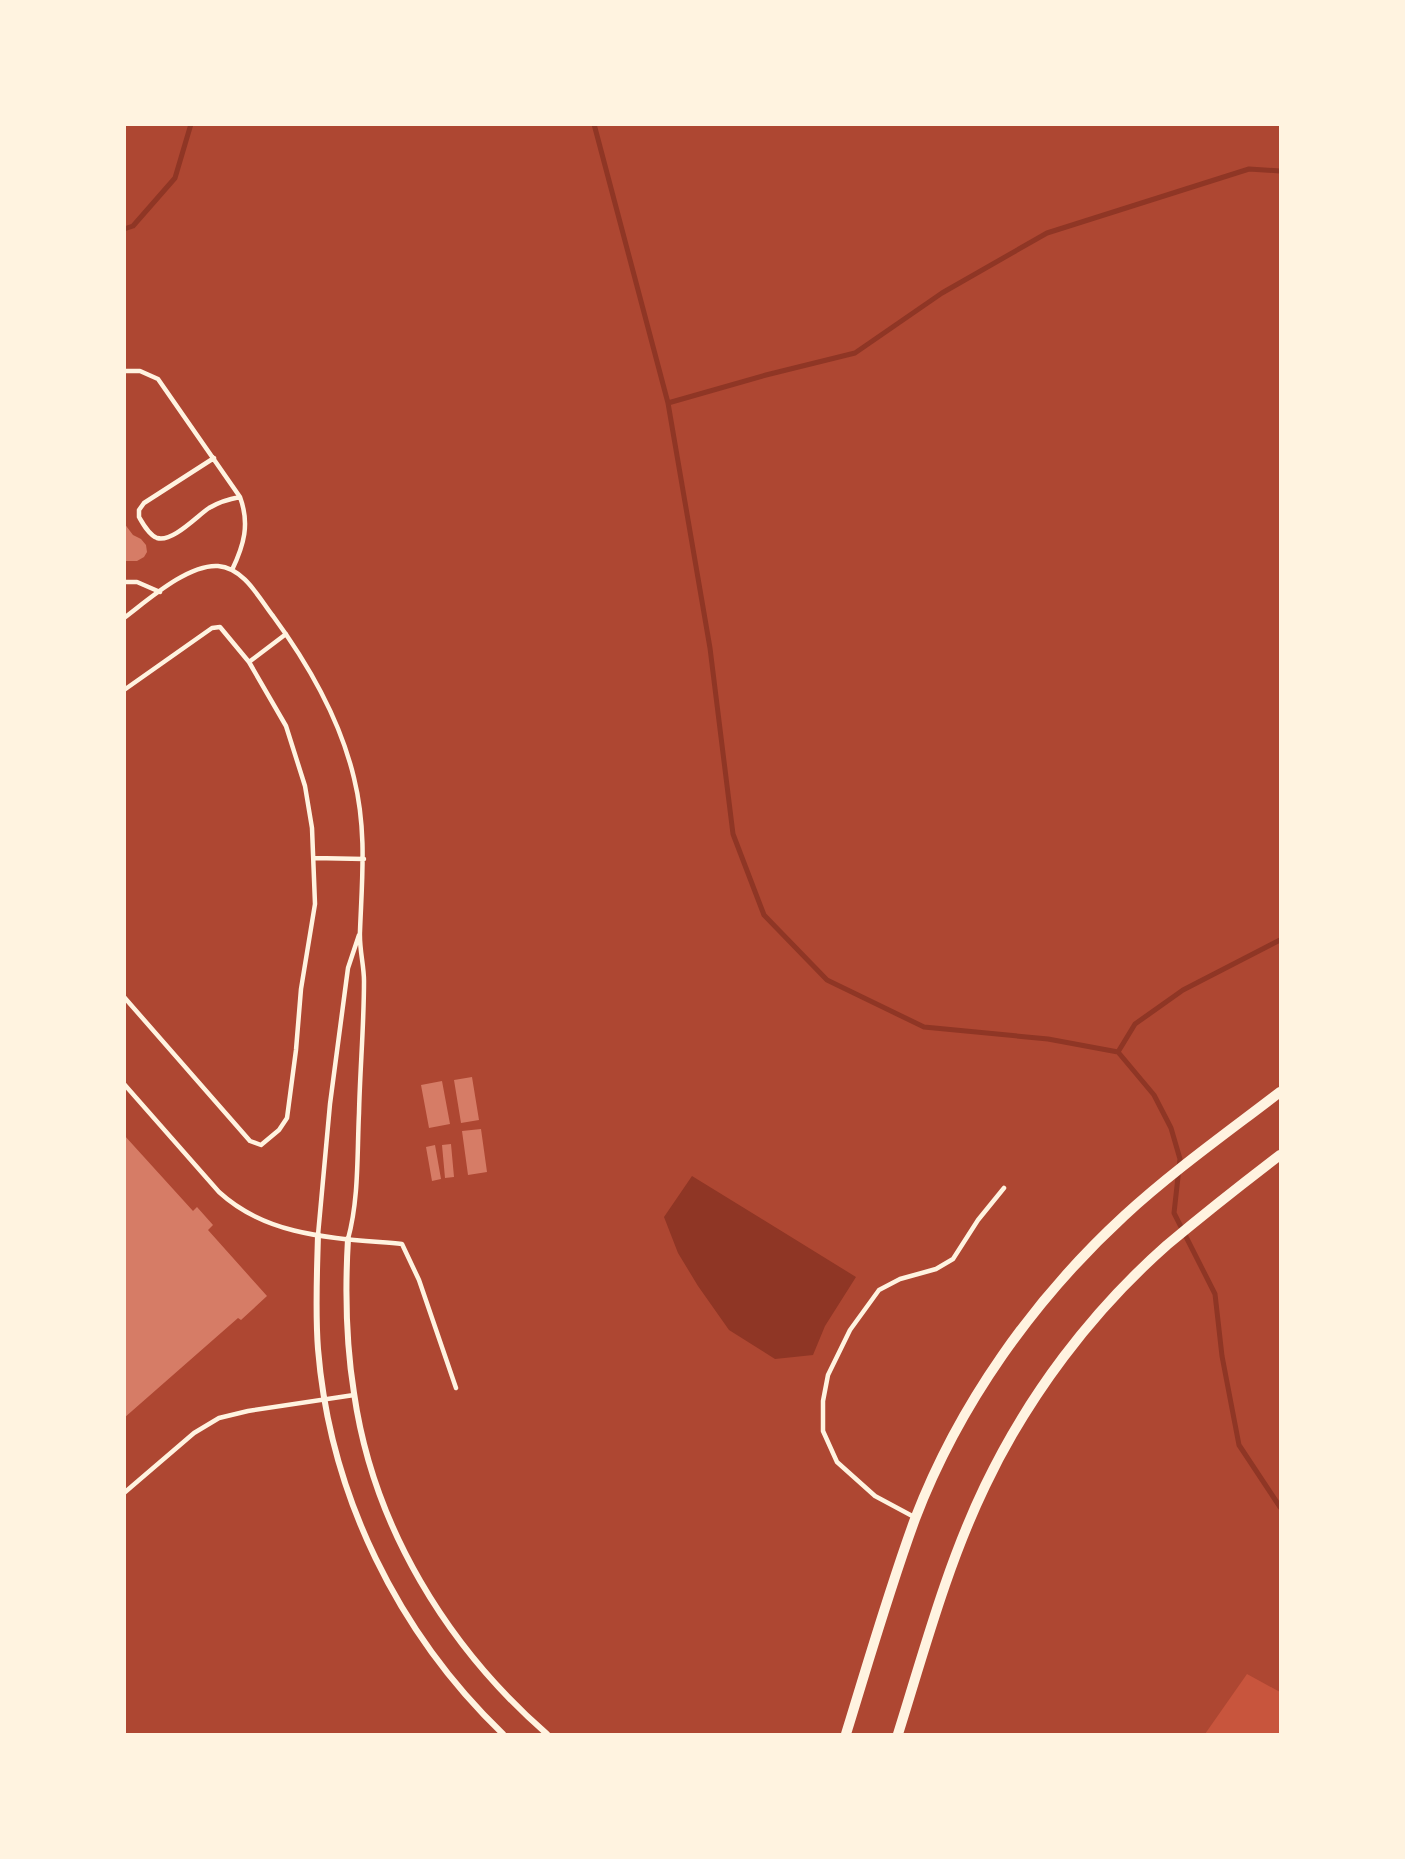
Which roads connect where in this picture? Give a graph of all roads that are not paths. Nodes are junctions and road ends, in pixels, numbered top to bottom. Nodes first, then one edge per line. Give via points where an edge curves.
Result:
1 (124, 371) edge
2 (214, 458) junction
3 (240, 498) junction
4 (232, 570) junction
5 (124, 582) edge
6 (160, 592) junction
7 (124, 618) edge
8 (286, 634) junction
9 (249, 662) junction
10 (124, 690) edge
11 (314, 858) junction
12 (364, 859) junction
13 (360, 933) junction
14 (124, 997) edge
15 (126, 1087) edge
16 (1281, 1092) edge
17 (1281, 1155) edge
18 (1004, 1188) dead end
19 (318, 1235) junction
20 (348, 1239) junction
21 (456, 1388) dead end
22 (354, 1395) junction
23 (325, 1399) junction
24 (124, 1493) edge
25 (916, 1518) junction
26 (503, 1734) edge
27 (547, 1734) edge
28 (846, 1734) edge
29 (898, 1734) edge

1 - 2 lane via 141,371 158,378
2 - 3 lane
2 - 3 lane via 144,504 138,517 152,535 167,538 217,504
3 - 4 lane via 246,531
4 - 6 lane via 219,566 190,571
4 - 8 lane via 249,584
5 - 6 lane via 137,582
6 - 7 lane
8 - 9 lane
8 - 12 lane via 316,681 341,736 358,795
9 - 10 lane via 223,629 216,626
9 - 11 lane via 286,726 305,786
11 - 12 lane
11 - 14 lane via 315,904 286,1118 279,1130 261,1145 250,1141
12 - 13 lane
13 - 19 lane via 348,968
13 - 20 lane via 364,998 356,1165
15 - 19 lane via 233,1205 273,1225
16 - 25 street via 1124,1216 1072,1269 1025,1325 976,1396
17 - 29 street via 1166,1246 1103,1310 1041,1389 985,1486 953,1564
18 - 25 lane via 953,1259 879,1290 850,1330 828,1375 823,1431 837,1462 875,1496
19 - 20 lane
19 - 23 street via 316,1319
20 - 21 lane via 402,1244 419,1280
20 - 22 street via 348,1328
22 - 23 lane
22 - 27 street via 376,1482 418,1578 481,1669
23 - 24 lane via 228,1415 211,1422
23 - 26 street via 333,1441 359,1523 389,1586 435,1658
25 - 28 street

